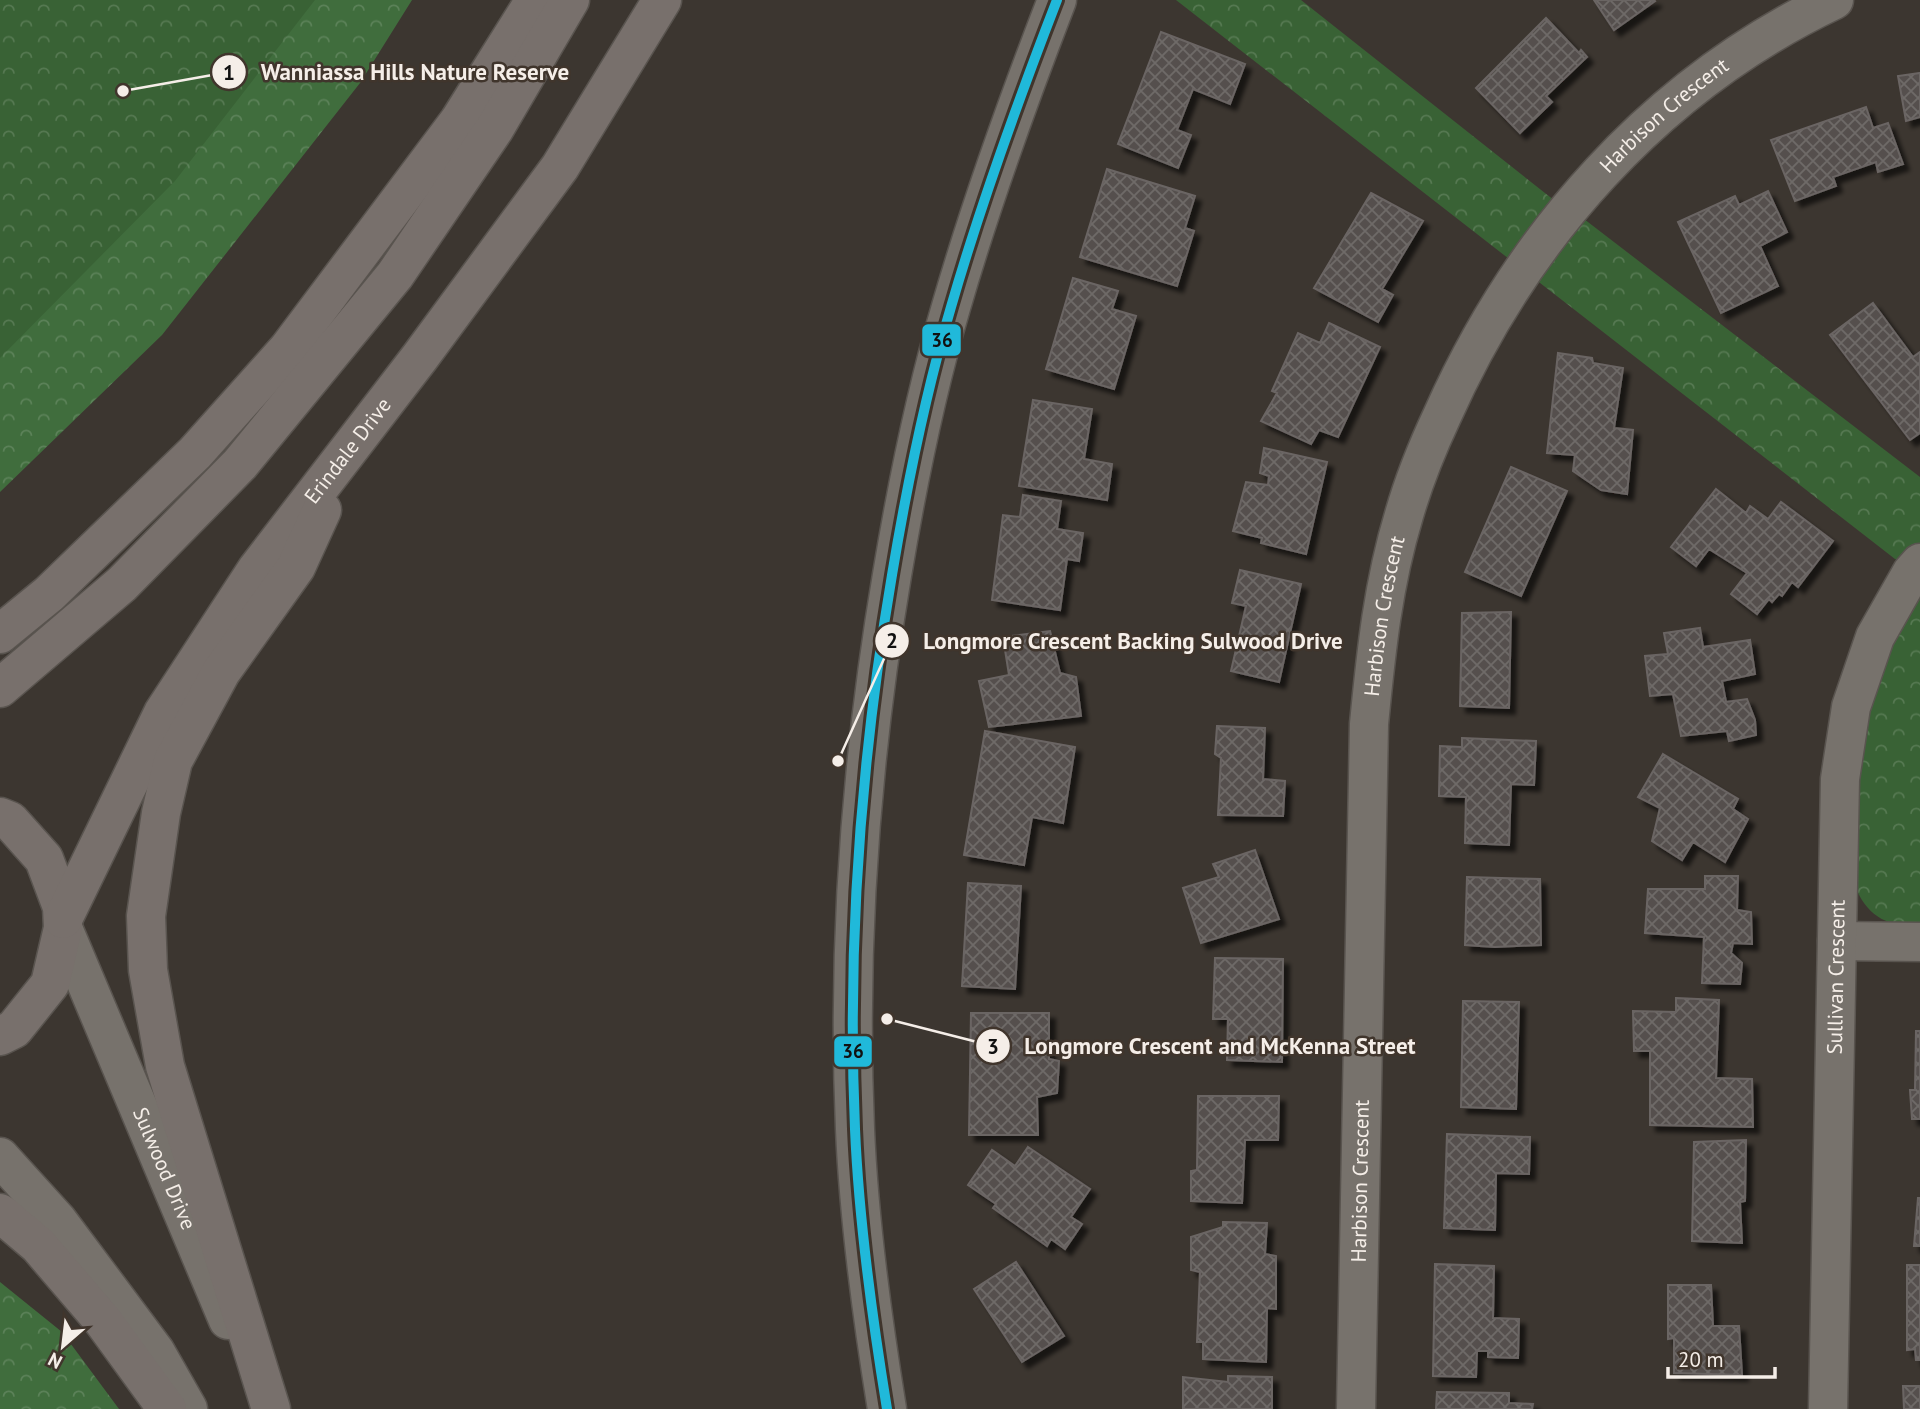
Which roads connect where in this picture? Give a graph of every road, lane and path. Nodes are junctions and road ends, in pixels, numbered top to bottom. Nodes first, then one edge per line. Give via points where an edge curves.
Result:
1 (535, 0) edge
2 (570, 0) edge
3 (662, 0) edge
4 (1057, 0) edge
5 (1834, 0) edge
6 (348, 454) junction
7 (1920, 563) edge
8 (0, 634) edge
9 (0, 688) edge
10 (0, 817) edge
11 (63, 923) junction
12 (1837, 940) junction
13 (1920, 942) edge
14 (0, 1036) edge
15 (0, 1157) edge
16 (0, 1213) edge
17 (166, 1409) edge
18 (188, 1409) edge
19 (265, 1409) edge
20 (271, 1409) edge
21 (887, 1409) edge
22 (1356, 1409) edge
23 (1828, 1409) edge

1 - 8 main road via 459,121 288,349 195,453 49,594
2 - 9 main road via 495,128 395,275 240,464 122,584
3 - 6 main road, Erindale Drive via 560,167
4 - 21 street via 1007,129 950,309 906,492 875,675 864,767 853,950 855,1130 870,1308
5 - 22 street, Harbison Crescent via 1787,22 1701,79 1586,187 1539,244 1464,365 1420,465 1379,620 1369,724
6 - 11 main road, Erindale Drive via 257,569 163,713
6 - 20 main road via 296,567 221,672 173,761 146,916 148,970 164,1066
7 - 12 street, Sullivan Crescent via 1875,637 1851,707 1840,779
10 - 11 main road via 10,821 44,859 62,906
11 - 14 main road, Erindale Drive via 50,984 14,1029
11 - 19 street, Sulwood Drive
12 - 13 street
12 - 23 street, Sullivan Crescent
15 - 18 street via 58,1221 155,1351
16 - 17 main road via 38,1245 103,1321

